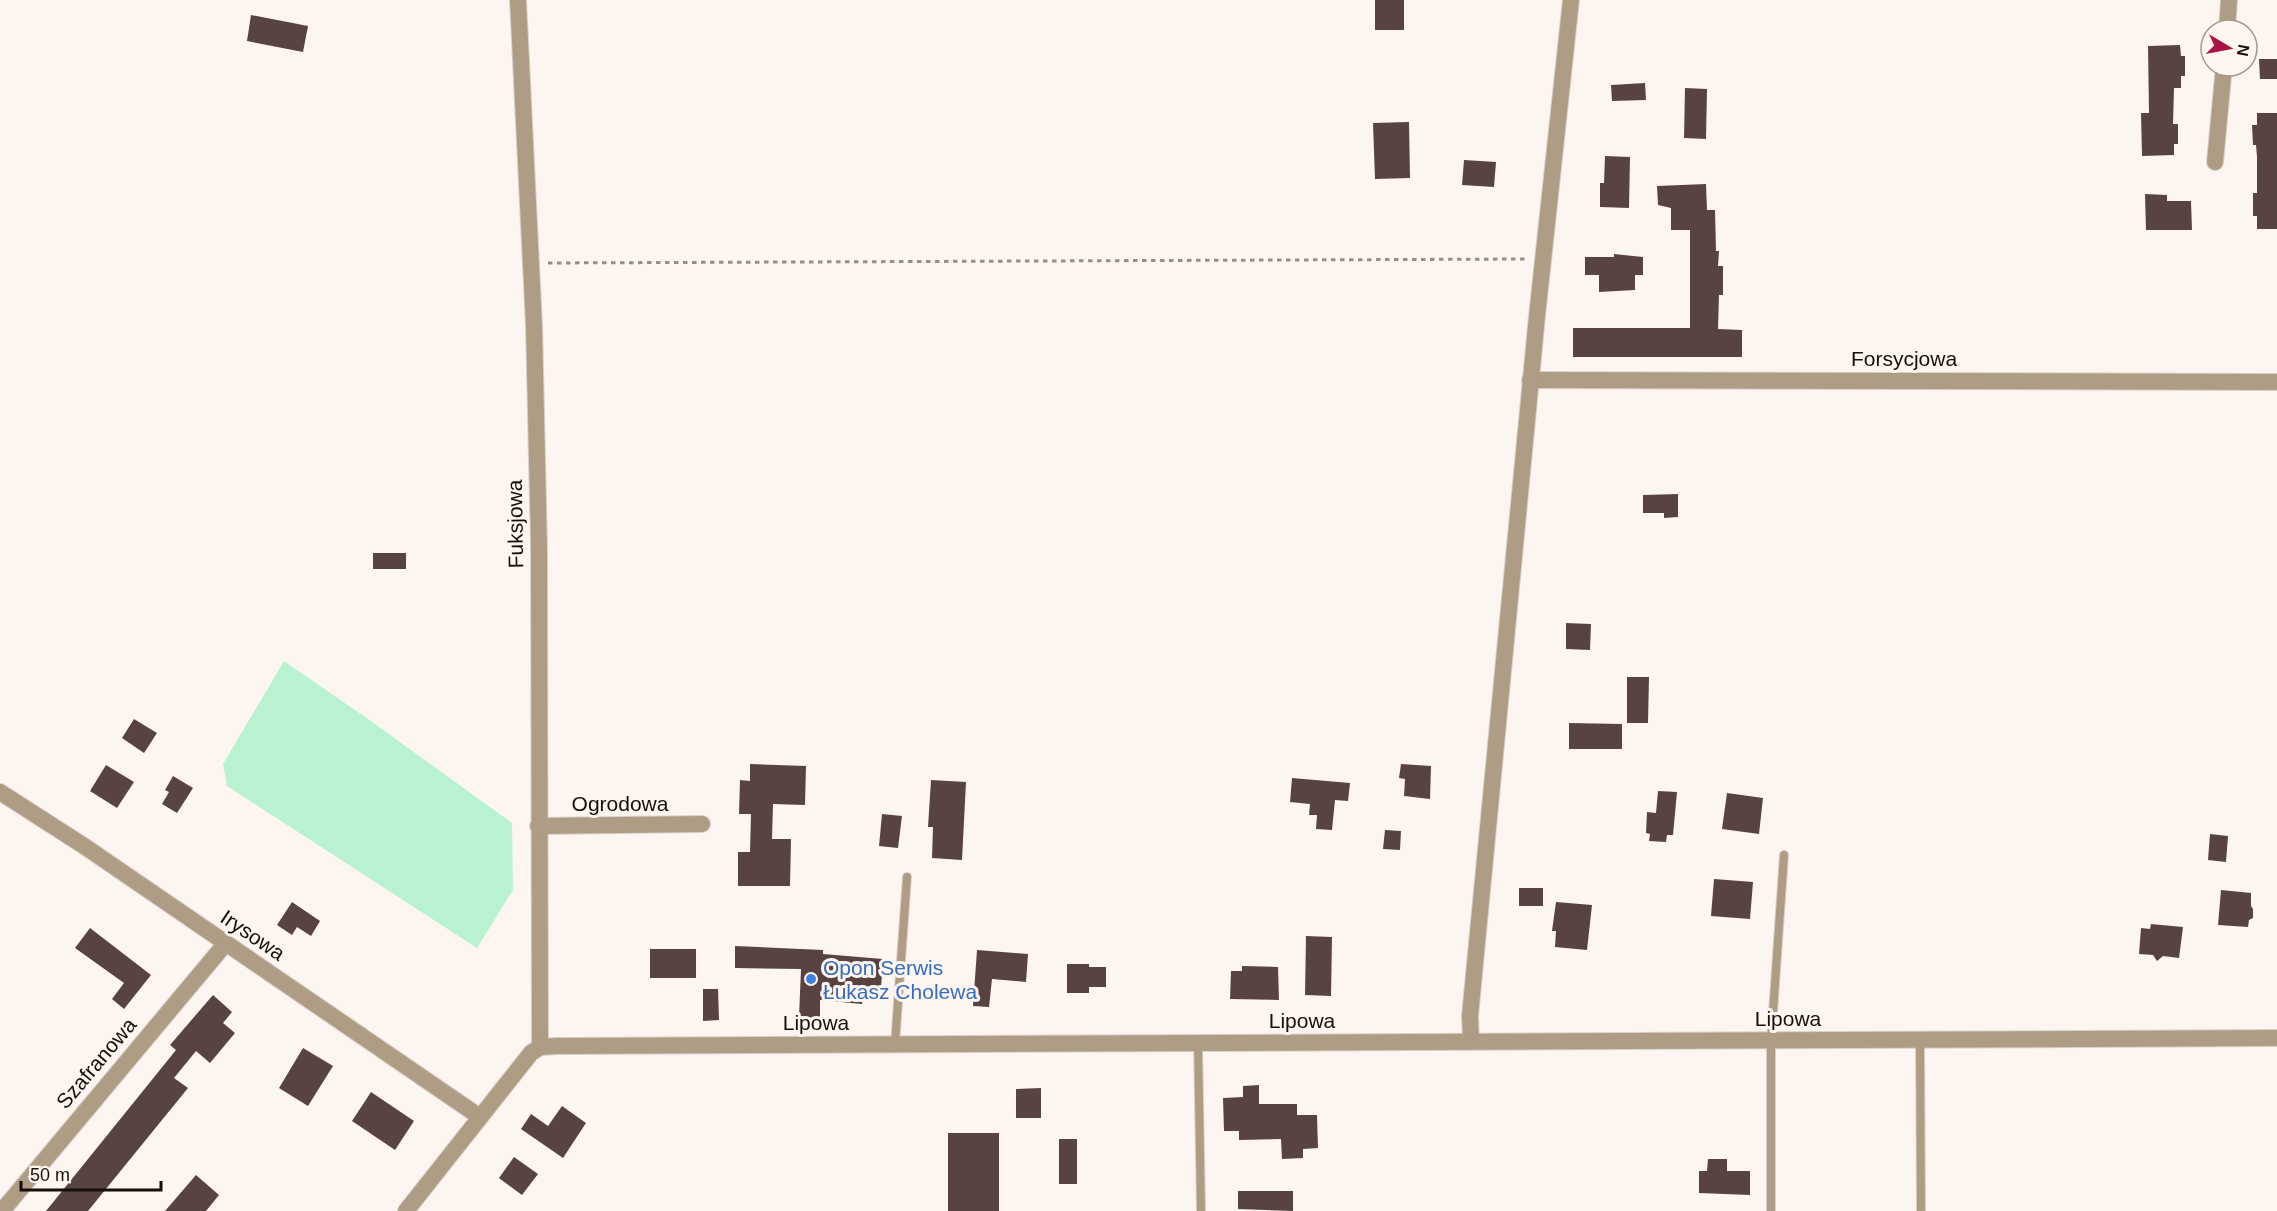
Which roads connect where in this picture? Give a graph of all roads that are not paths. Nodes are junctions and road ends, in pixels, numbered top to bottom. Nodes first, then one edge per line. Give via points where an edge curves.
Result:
1 (518, 0) edge
2 (1571, 0) edge
3 (2229, 0) edge
4 (2228, 18) edge
5 (2223, 78) edge
6 (2215, 162) dead end
7 (1530, 380) junction
8 (2277, 382) edge
9 (0, 792) edge
10 (702, 824) dead end
11 (538, 826) junction
12 (1784, 855) dead end
13 (907, 877) dead end
14 (226, 943) junction
15 (2277, 1038) edge
16 (1470, 1041) junction
17 (1771, 1041) junction
18 (1920, 1041) junction
19 (1198, 1043) junction
20 (895, 1044) junction
21 (540, 1047) junction
22 (480, 1117) junction
23 (2, 1211) edge
24 (406, 1211) edge
25 (1201, 1211) edge
26 (1771, 1211) edge
27 (1921, 1211) edge

1 - 11 street, Fuksjowa via 539,547
2 - 7 street
3 - 4 street
5 - 6 street
7 - 8 street, Forsycjowa
7 - 16 street
9 - 14 street, Irysowa
10 - 11 street, Ogrodowa
11 - 21 street, Fuksjowa
12 - 17 lane
13 - 20 lane
14 - 22 street, Irysowa
14 - 23 street, Szafranowa
15 - 18 street, Lipowa
16 - 17 street, Lipowa
16 - 19 street, Lipowa
17 - 18 street, Lipowa
17 - 26 lane
18 - 27 lane
19 - 20 street, Lipowa
19 - 25 lane
20 - 21 street, Lipowa
21 - 22 street
22 - 24 street

